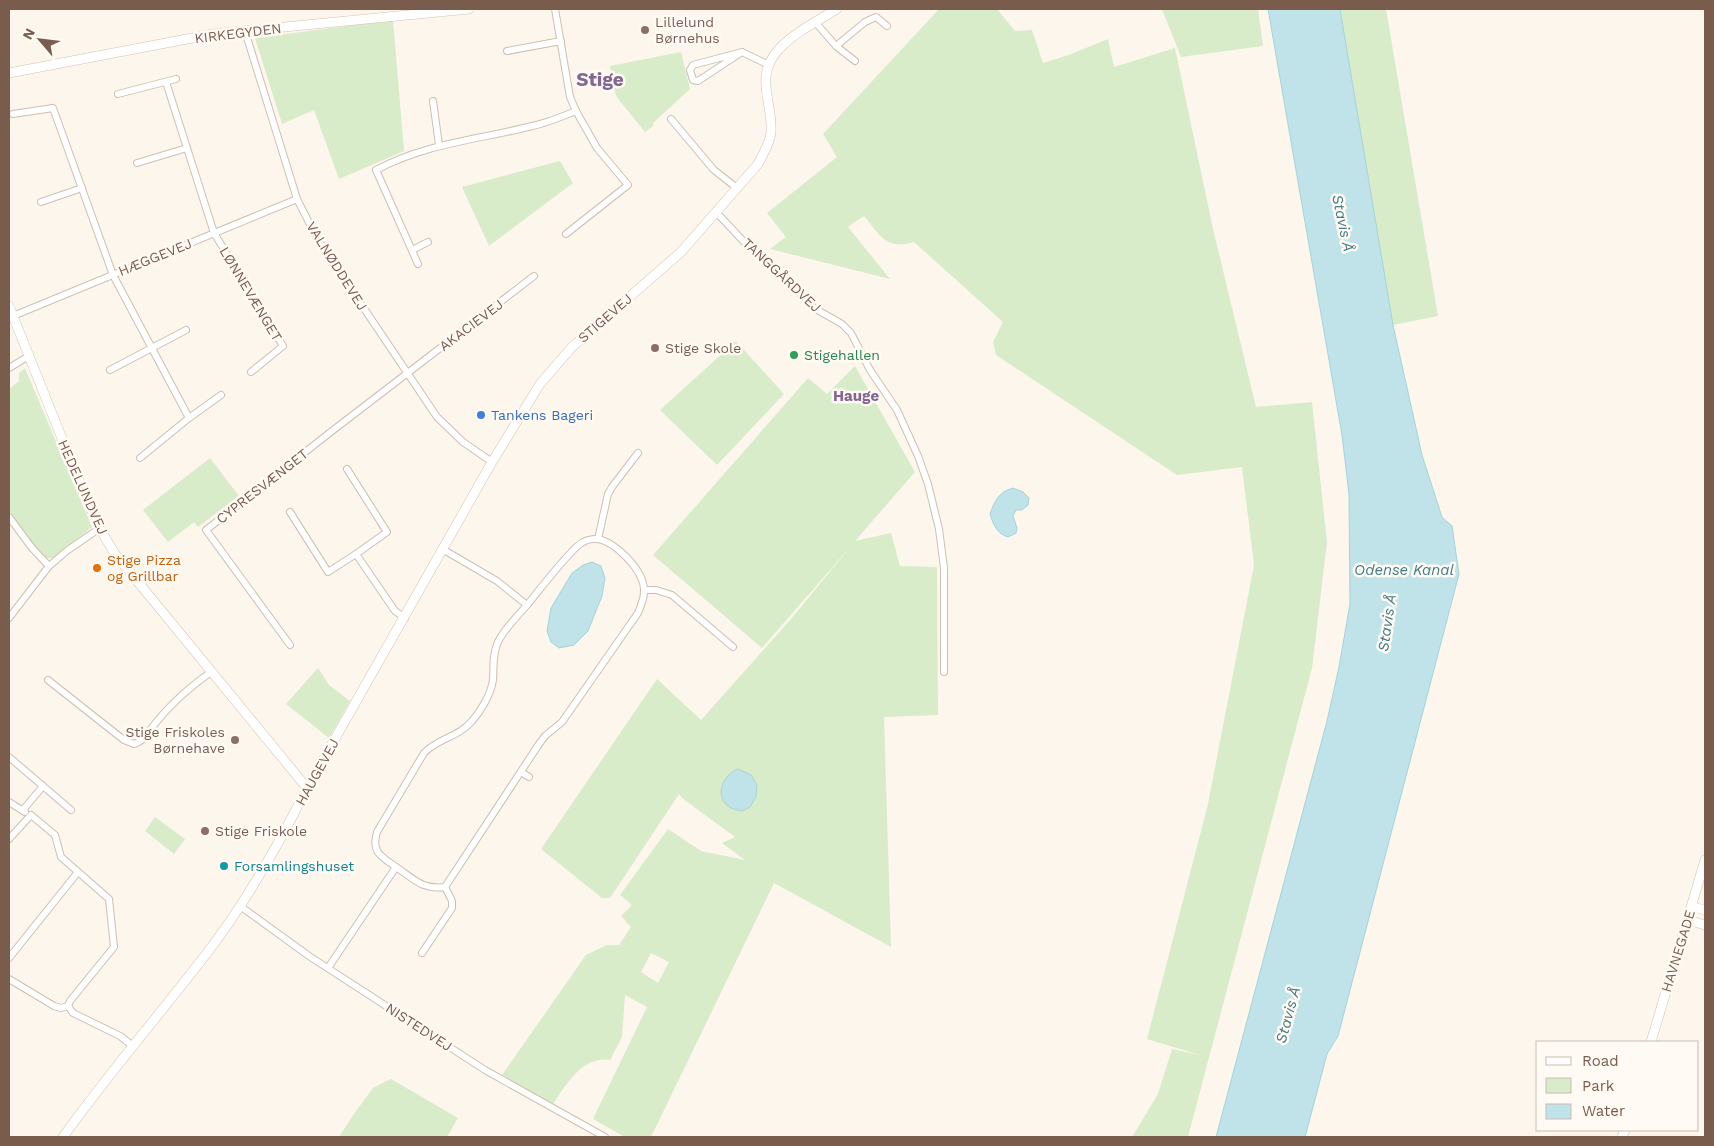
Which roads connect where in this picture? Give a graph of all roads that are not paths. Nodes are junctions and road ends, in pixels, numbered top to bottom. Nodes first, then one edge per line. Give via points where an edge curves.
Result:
1 (469, 9) edge
2 (555, 9) edge
3 (837, 9) edge
4 (816, 23) junction
5 (887, 26) dead end
6 (245, 31) junction
7 (561, 41) junction
8 (836, 46) junction
9 (506, 52) dead end
10 (742, 52) junction
11 (855, 61) dead end
12 (769, 65) junction
13 (9, 73) edge
14 (176, 79) dead end
15 (166, 82) junction
16 (118, 94) dead end
17 (433, 101) dead end
18 (576, 112) junction
19 (13, 114) dead end
20 (671, 119) dead end
21 (439, 145) junction
22 (187, 148) junction
23 (138, 164) dead end
24 (82, 188) junction
25 (737, 188) junction
26 (297, 199) junction
27 (41, 202) dead end
28 (716, 212) junction
29 (214, 233) junction
30 (566, 234) dead end
31 (428, 242) dead end
32 (412, 250) junction
33 (418, 264) dead end
34 (113, 274) junction
35 (534, 276) dead end
36 (9, 306) edge
37 (13, 316) junction
38 (186, 330) dead end
39 (152, 348) junction
40 (29, 356) junction
41 (9, 368) edge
42 (110, 370) dead end
43 (251, 372) dead end
44 (407, 374) junction
45 (221, 395) dead end
46 (189, 418) junction
47 (638, 453) dead end
48 (140, 458) dead end
49 (492, 462) junction
50 (347, 469) dead end
51 (290, 512) dead end
52 (9, 516) edge
53 (100, 528) junction
54 (598, 539) junction
55 (444, 550) junction
56 (356, 554) junction
57 (48, 566) junction
58 (644, 587) junction
59 (527, 605) junction
60 (9, 618) edge
61 (405, 618) junction
62 (290, 645) dead end
63 (733, 647) dead end
64 (211, 672) junction
65 (944, 672) dead end
66 (48, 680) dead end
67 (10, 757) edge
68 (521, 772) junction
69 (529, 777) dead end
70 (43, 786) junction
71 (307, 788) junction
72 (9, 802) edge
73 (22, 810) junction
74 (71, 810) dead end
75 (30, 815) junction
76 (9, 839) edge
77 (1705, 860) edge
78 (396, 867) junction
79 (78, 872) junction
80 (445, 887) junction
81 (240, 906) junction
82 (1692, 907) junction
83 (1705, 910) edge
84 (1688, 920) junction
85 (1705, 925) edge
86 (422, 953) dead end
87 (9, 958) edge
88 (328, 968) junction
89 (9, 979) edge
90 (68, 1006) junction
91 (1651, 1041) edge
92 (133, 1046) junction
93 (63, 1137) edge
94 (605, 1137) edge

1 - 6 street, KIRKEGYDEN
2 - 7 street
3 - 4 street, STIGEVEJ
4 - 8 street
4 - 12 street, STIGEVEJ via 780,47
5 - 8 street via 876,17
6 - 13 street, KIRKEGYDEN via 213,34
6 - 26 street, VALNØDDEVEJ
7 - 9 street
7 - 18 street via 570,97
8 - 11 street
10 - 10 street via 693,65 690,70 692,80 698,81
10 - 12 street
12 - 25 street, STIGEVEJ via 765,83 770,132 768,144 758,164
14 - 15 street
15 - 16 street
15 - 22 street
17 - 21 street
18 - 21 street via 531,126
18 - 30 street via 597,148 628,185
19 - 24 street via 53,108
20 - 25 street via 714,170
21 - 32 street via 396,159 376,170
22 - 23 street
22 - 29 street
24 - 27 street
24 - 34 street
25 - 28 street, STIGEVEJ
26 - 29 street, HÆGGEVEJ
26 - 44 street, VALNØDDEVEJ via 318,240
28 - 49 street, STIGEVEJ via 681,252 560,360 540,384
28 - 65 street, TANGGÅRDVEJ via 814,308 851,333 870,370 897,410 918,456 939,528 944,568
29 - 34 street, HÆGGEVEJ
29 - 43 street, LØNNEVÆNGET via 283,346
31 - 32 street
32 - 33 street
34 - 37 street, HÆGGEVEJ
34 - 39 street
35 - 44 street, AKACIEVEJ
36 - 37 street, HEDELUNDVEJ
37 - 40 street, HEDELUNDVEJ
38 - 39 street
39 - 42 street
39 - 46 street
40 - 41 street
40 - 53 street, HEDELUNDVEJ
44 - 49 street, VALNØDDEVEJ via 437,417 463,442
44 - 62 street, CYPRESVÆNGET via 206,530
45 - 46 street
46 - 48 street
47 - 54 street via 610,490
49 - 55 street, HAUGEVEJ
50 - 56 street via 387,532
51 - 56 street via 328,572
52 - 57 street
53 - 57 street
53 - 64 street, HEDELUNDVEJ via 115,554
54 - 58 street via 611,545 635,566
54 - 59 street via 580,543
55 - 59 street via 497,581
55 - 61 street, HAUGEVEJ
56 - 61 street via 395,611
57 - 60 street
58 - 63 street via 672,595
58 - 68 street via 643,602 632,621 562,722 539,744
59 - 78 street via 498,641 492,687 472,721 457,733 431,745 424,753 377,832 374,842 377,852
61 - 71 street, HAUGEVEJ
64 - 66 street via 186,690 164,711 143,739 134,744 124,740
64 - 71 street, HEDELUNDVEJ
67 - 70 street
68 - 69 street
68 - 80 street
70 - 73 street
70 - 74 street
71 - 81 street, HAUGEVEJ
72 - 73 street
73 - 75 street
75 - 76 street
75 - 79 street via 55,835 61,857
77 - 82 street, HAVNEGADE
78 - 80 street via 424,886
78 - 88 street
79 - 87 street
79 - 90 street via 109,899 114,947
80 - 86 street via 452,908
81 - 88 street, NISTEDVEJ
81 - 92 street, HAUGEVEJ
82 - 83 street
82 - 84 street, HAVNEGADE
84 - 85 street
84 - 91 street, HAVNEGADE
88 - 94 street, NISTEDVEJ via 485,1070
89 - 90 street via 54,1006
90 - 92 street via 73,1013
92 - 93 street, HAUGEVEJ

